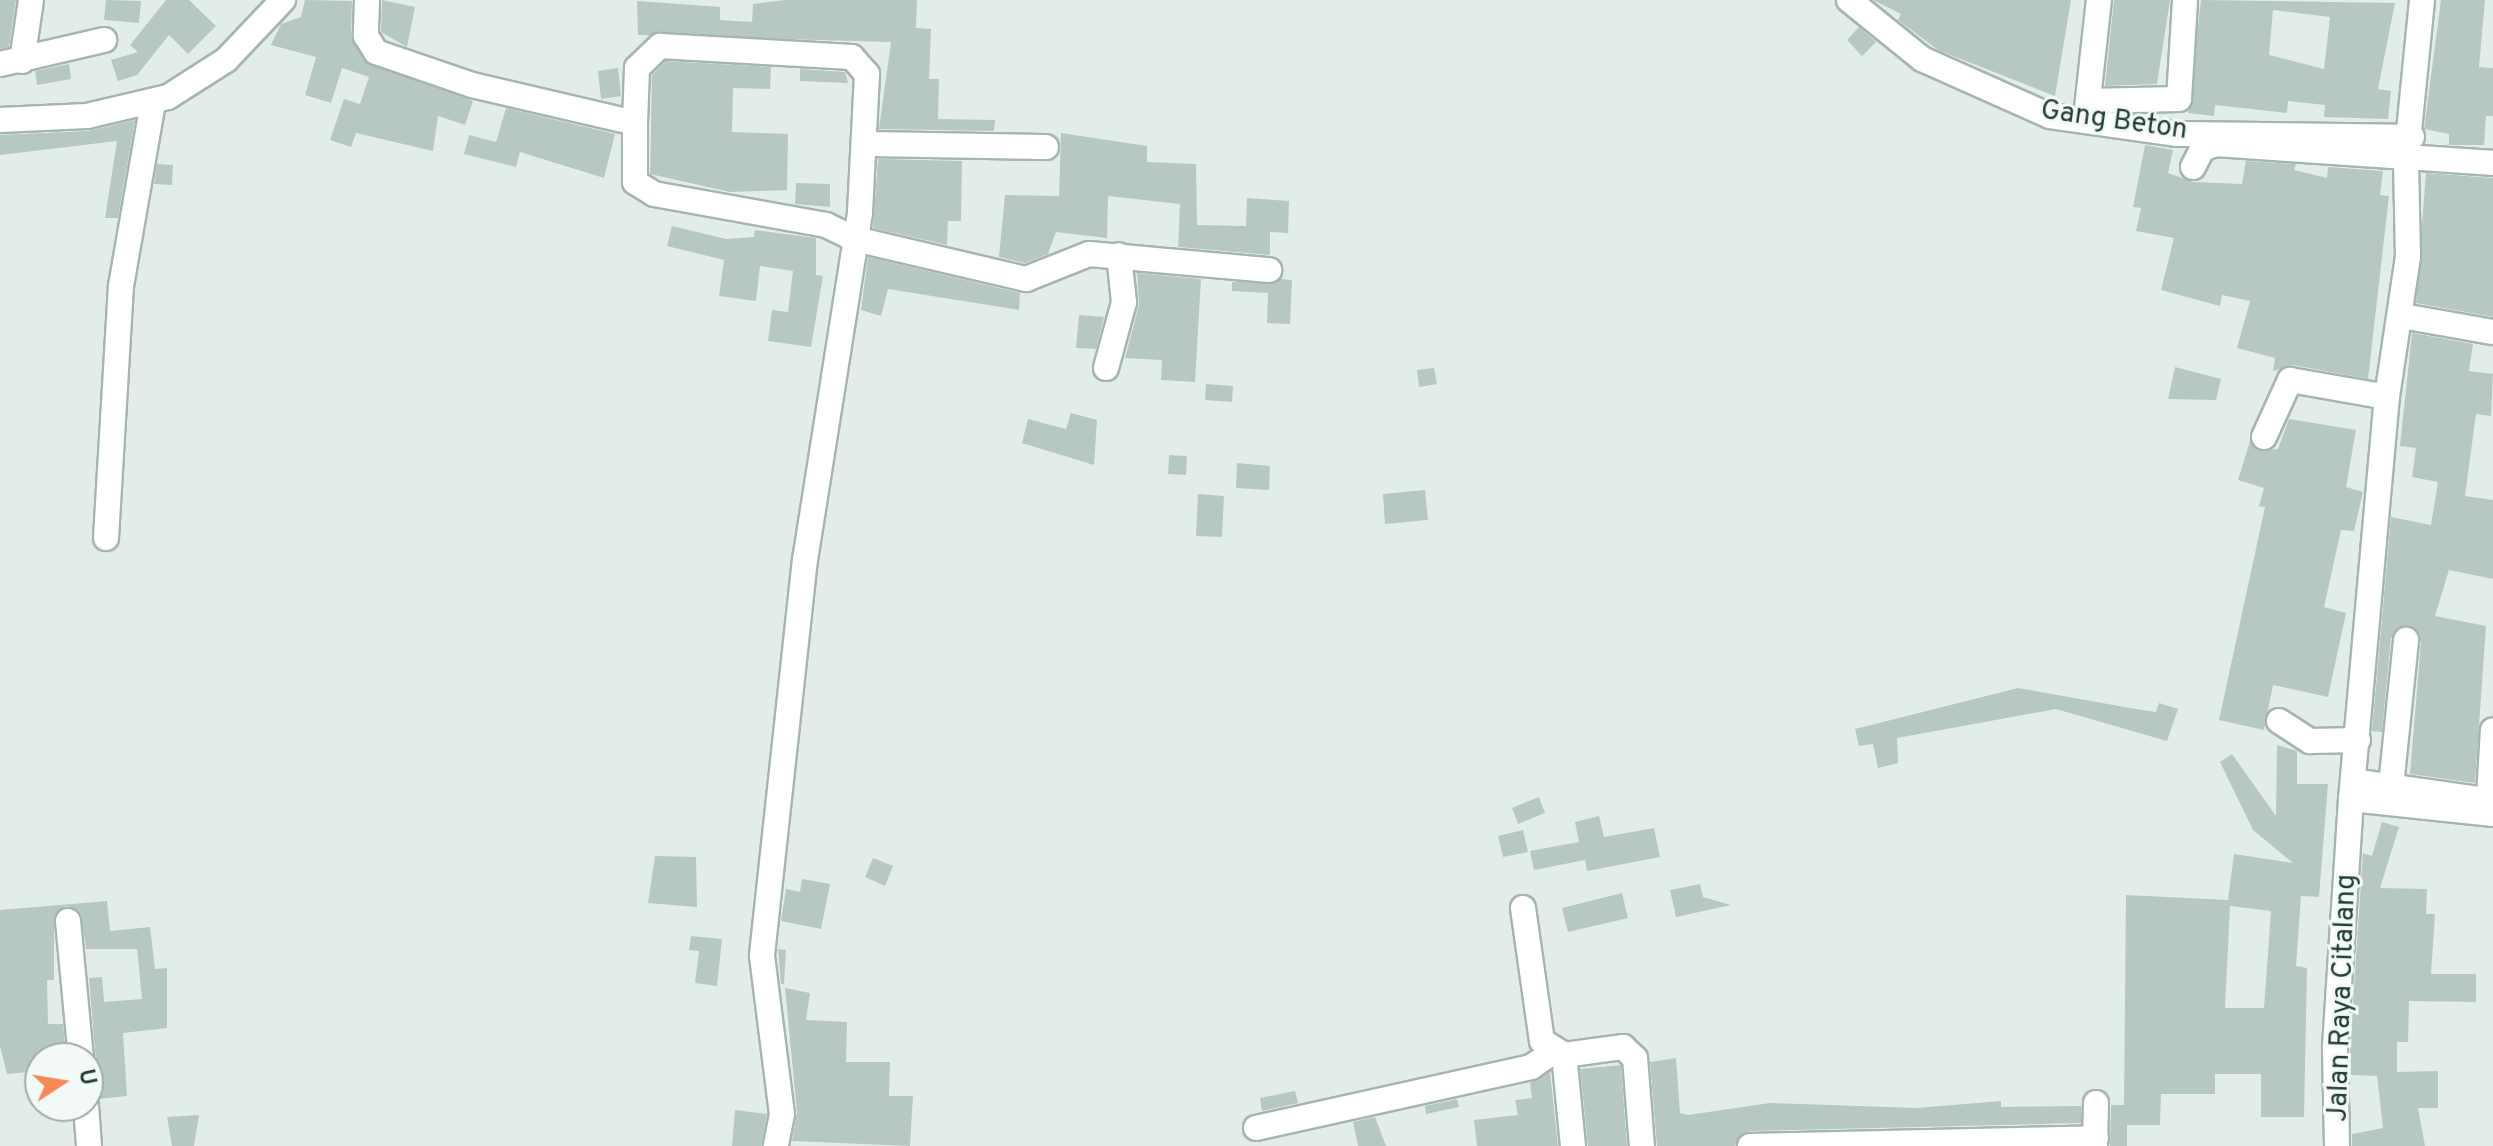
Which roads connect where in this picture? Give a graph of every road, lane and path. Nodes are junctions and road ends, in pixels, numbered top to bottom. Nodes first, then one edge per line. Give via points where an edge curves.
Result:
1 (31, 0) edge
2 (283, 0) edge
3 (367, 0) edge
4 (1849, 0) edge
5 (2099, 0) edge
6 (2185, 0) edge
7 (2422, 0) edge
8 (104, 40) dead end
9 (11, 62) edge
10 (153, 102) junction
11 (2087, 111) junction
12 (0, 120) edge
13 (635, 123) junction
14 (2412, 137) junction
15 (867, 144) junction
16 (1046, 147) dead end
17 (2406, 161) junction
18 (2493, 163) edge
19 (2193, 167) dead end
20 (855, 239) junction
21 (1119, 255) junction
22 (1269, 270) dead end
23 (2402, 316) junction
24 (2493, 332) edge
25 (1106, 368) dead end
26 (2387, 397) junction
27 (2264, 437) dead end
28 (106, 538) dead end
29 (2406, 640) dead end
30 (2279, 721) dead end
31 (2493, 730) edge
32 (2358, 740) junction
33 (2391, 786) junction
34 (2351, 797) junction
35 (2491, 807) edge
36 (1523, 908) dead end
37 (68, 921) dead end
38 (79, 1042) edge
39 (1558, 1053) junction
40 (2096, 1103) dead end
41 (87, 1122) edge
42 (1256, 1128) dead end
43 (1749, 1139) edge
44 (2095, 1142) edge
45 (1927, 1144) edge
46 (1825, 1145) edge
47 (89, 1146) edge
48 (776, 1146) edge
49 (1573, 1146) edge
50 (1642, 1146) edge
51 (2337, 1146) edge

1 - 9 street
2 - 10 street via 226,60
3 - 13 street via 366,36 376,52 472,85
4 - 11 street, Gang Beton via 1949,75 2050,116
5 - 11 street
6 - 11 street via 2179,99
7 - 14 street, Jalan Raya Citalang
8 - 9 street
10 - 12 street via 87,116
10 - 28 street via 121,286
11 - 14 street, Gang Beton via 2187,134 2277,130
13 - 15 street via 637,68 654,47 852,57 867,74
13 - 20 street via 638,187 826,225
14 - 17 street, Jalan Raya Citalang
15 - 16 street
15 - 20 street
17 - 18 street
17 - 19 street via 2216,144 2202,149
17 - 23 street, Jalan Raya Citalang via 2410,225
20 - 21 street via 1026,279 1074,257
20 - 48 street via 805,559 762,956 782,1114
21 - 22 street
21 - 25 street via 1124,302
23 - 24 street
23 - 26 street, Jalan Raya Citalang
26 - 27 street via 2290,380
26 - 32 street, Jalan Raya Citalang
29 - 33 street
30 - 32 street via 2310,741
31 - 35 street
32 - 34 street, Jalan Raya Citalang
33 - 34 street
33 - 35 street
34 - 35 street
34 - 51 street, Jalan Raya Citalang via 2335,1047
36 - 39 street via 1534,1011 1542,1041
37 - 38 street
39 - 42 street via 1517,1070
39 - 49 street
39 - 50 street via 1630,1051
40 - 44 street
41 - 47 street
43 - 46 street
44 - 45 street
45 - 46 street

